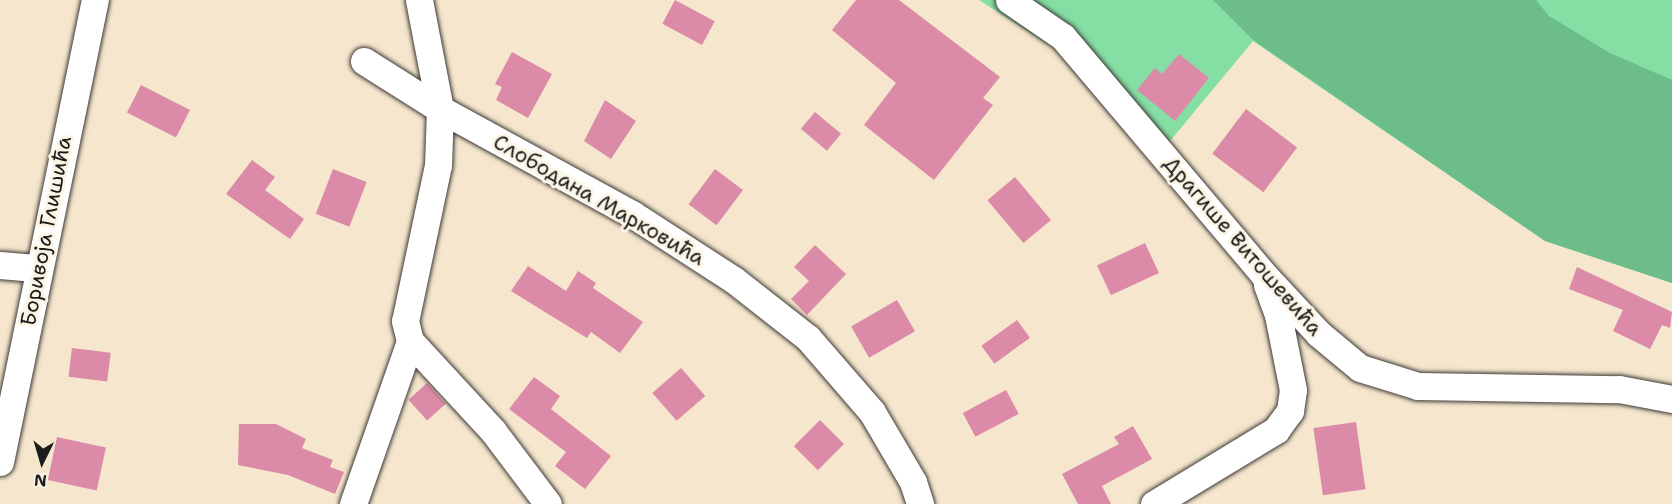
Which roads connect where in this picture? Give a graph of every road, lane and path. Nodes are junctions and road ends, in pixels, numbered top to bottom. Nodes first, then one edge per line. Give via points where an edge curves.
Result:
1 (95, 0) edge
2 (419, 0) edge
3 (1009, 0) edge
4 (364, 61) dead end
5 (440, 109) junction
6 (0, 265) edge
7 (38, 268) junction
8 (1264, 275) junction
9 (410, 341) junction
10 (1672, 399) edge
11 (0, 462) edge
12 (353, 504) edge
13 (548, 504) edge
14 (920, 504) edge
15 (1154, 504) edge

1 - 7 street, Боривоја Глишића
2 - 5 street
3 - 8 street, Драгише Витошевића via 1063,37
4 - 5 street, Слободана Марковића
5 - 9 street via 438,165 408,291 405,321
5 - 14 street, Слободана Марковића via 633,214 734,280 808,338 872,412 914,482
6 - 7 street
7 - 11 street, Боривоја Глишића
8 - 10 street, Драгише Витошевића via 1319,334 1360,368 1418,386 1620,389
8 - 15 street via 1278,315 1293,390 1290,411 1276,430
9 - 12 street
9 - 13 street via 493,431

